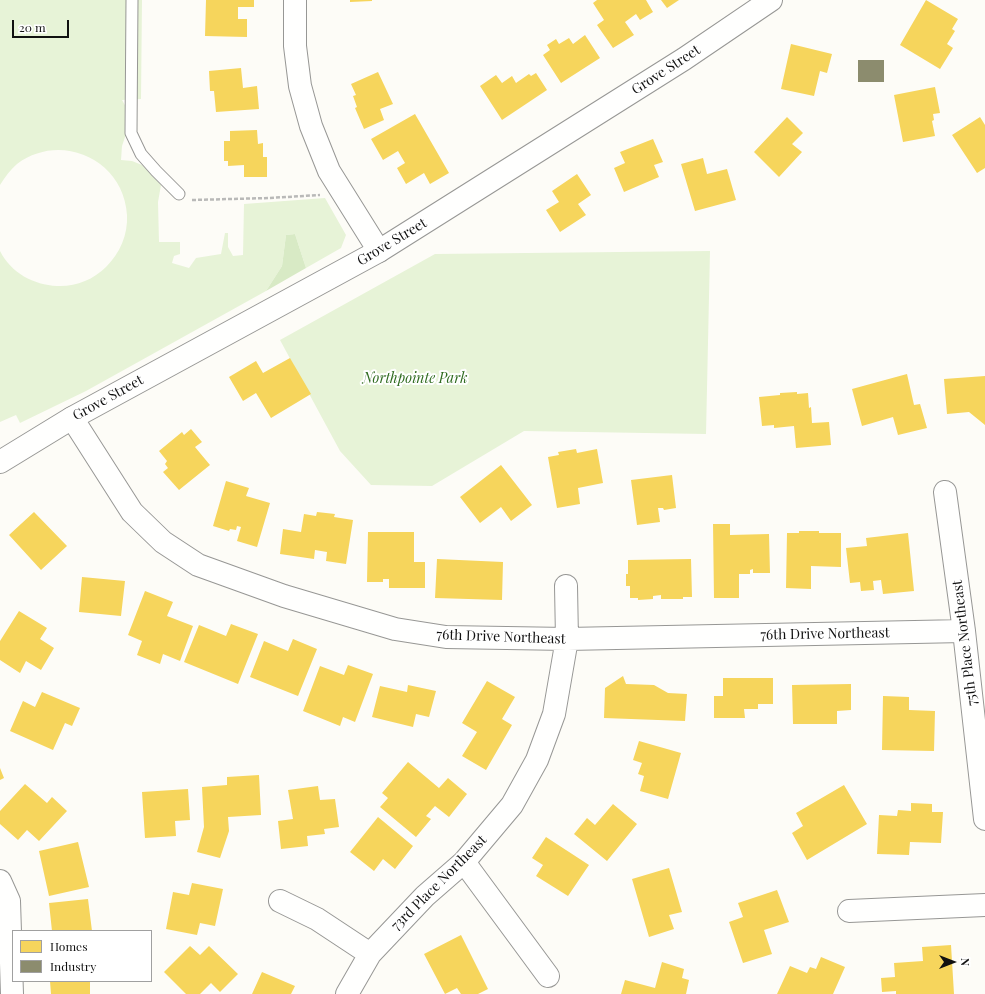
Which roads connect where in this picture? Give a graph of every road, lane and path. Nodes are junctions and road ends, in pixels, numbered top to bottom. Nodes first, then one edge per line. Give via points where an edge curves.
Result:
1 (132, 0) edge
2 (295, 0) edge
3 (768, 1) edge
4 (338, 186) junction
5 (179, 194) joint
6 (379, 251) junction
7 (72, 418) junction
8 (0, 462) edge
9 (945, 492) dead end
10 (566, 586) dead end
11 (964, 631) junction
12 (567, 639) junction
13 (985, 819) edge
14 (464, 862) junction
15 (0, 881) edge
16 (280, 901) dead end
17 (985, 905) edge
18 (849, 911) dead end
19 (370, 954) junction
20 (548, 976) dead end
21 (12, 994) edge
22 (347, 994) edge

1 - 5 lane via 131,133 141,154
2 - 4 street via 295,46 300,86 311,126 329,171
3 - 6 street, Grove Street via 684,59
4 - 5 path via 319,196 189,200
4 - 6 street
6 - 7 street, Grove Street
7 - 8 street, Grove Street
7 - 12 street, 76th Drive Northeast via 132,512 163,542 198,565 284,596 395,629 446,637
9 - 11 street, 75th Place Northeast
10 - 12 street, 73rd Place Northeast
11 - 12 street, 76th Drive Northeast
11 - 13 street, 75th Place Northeast
12 - 14 street, 73rd Place Northeast via 554,714 537,760 512,805
14 - 19 street, 73rd Place Northeast via 425,896
14 - 20 street
15 - 21 street via 9,901
16 - 19 street via 317,919
17 - 18 street
19 - 22 street, 73rd Place Northeast

